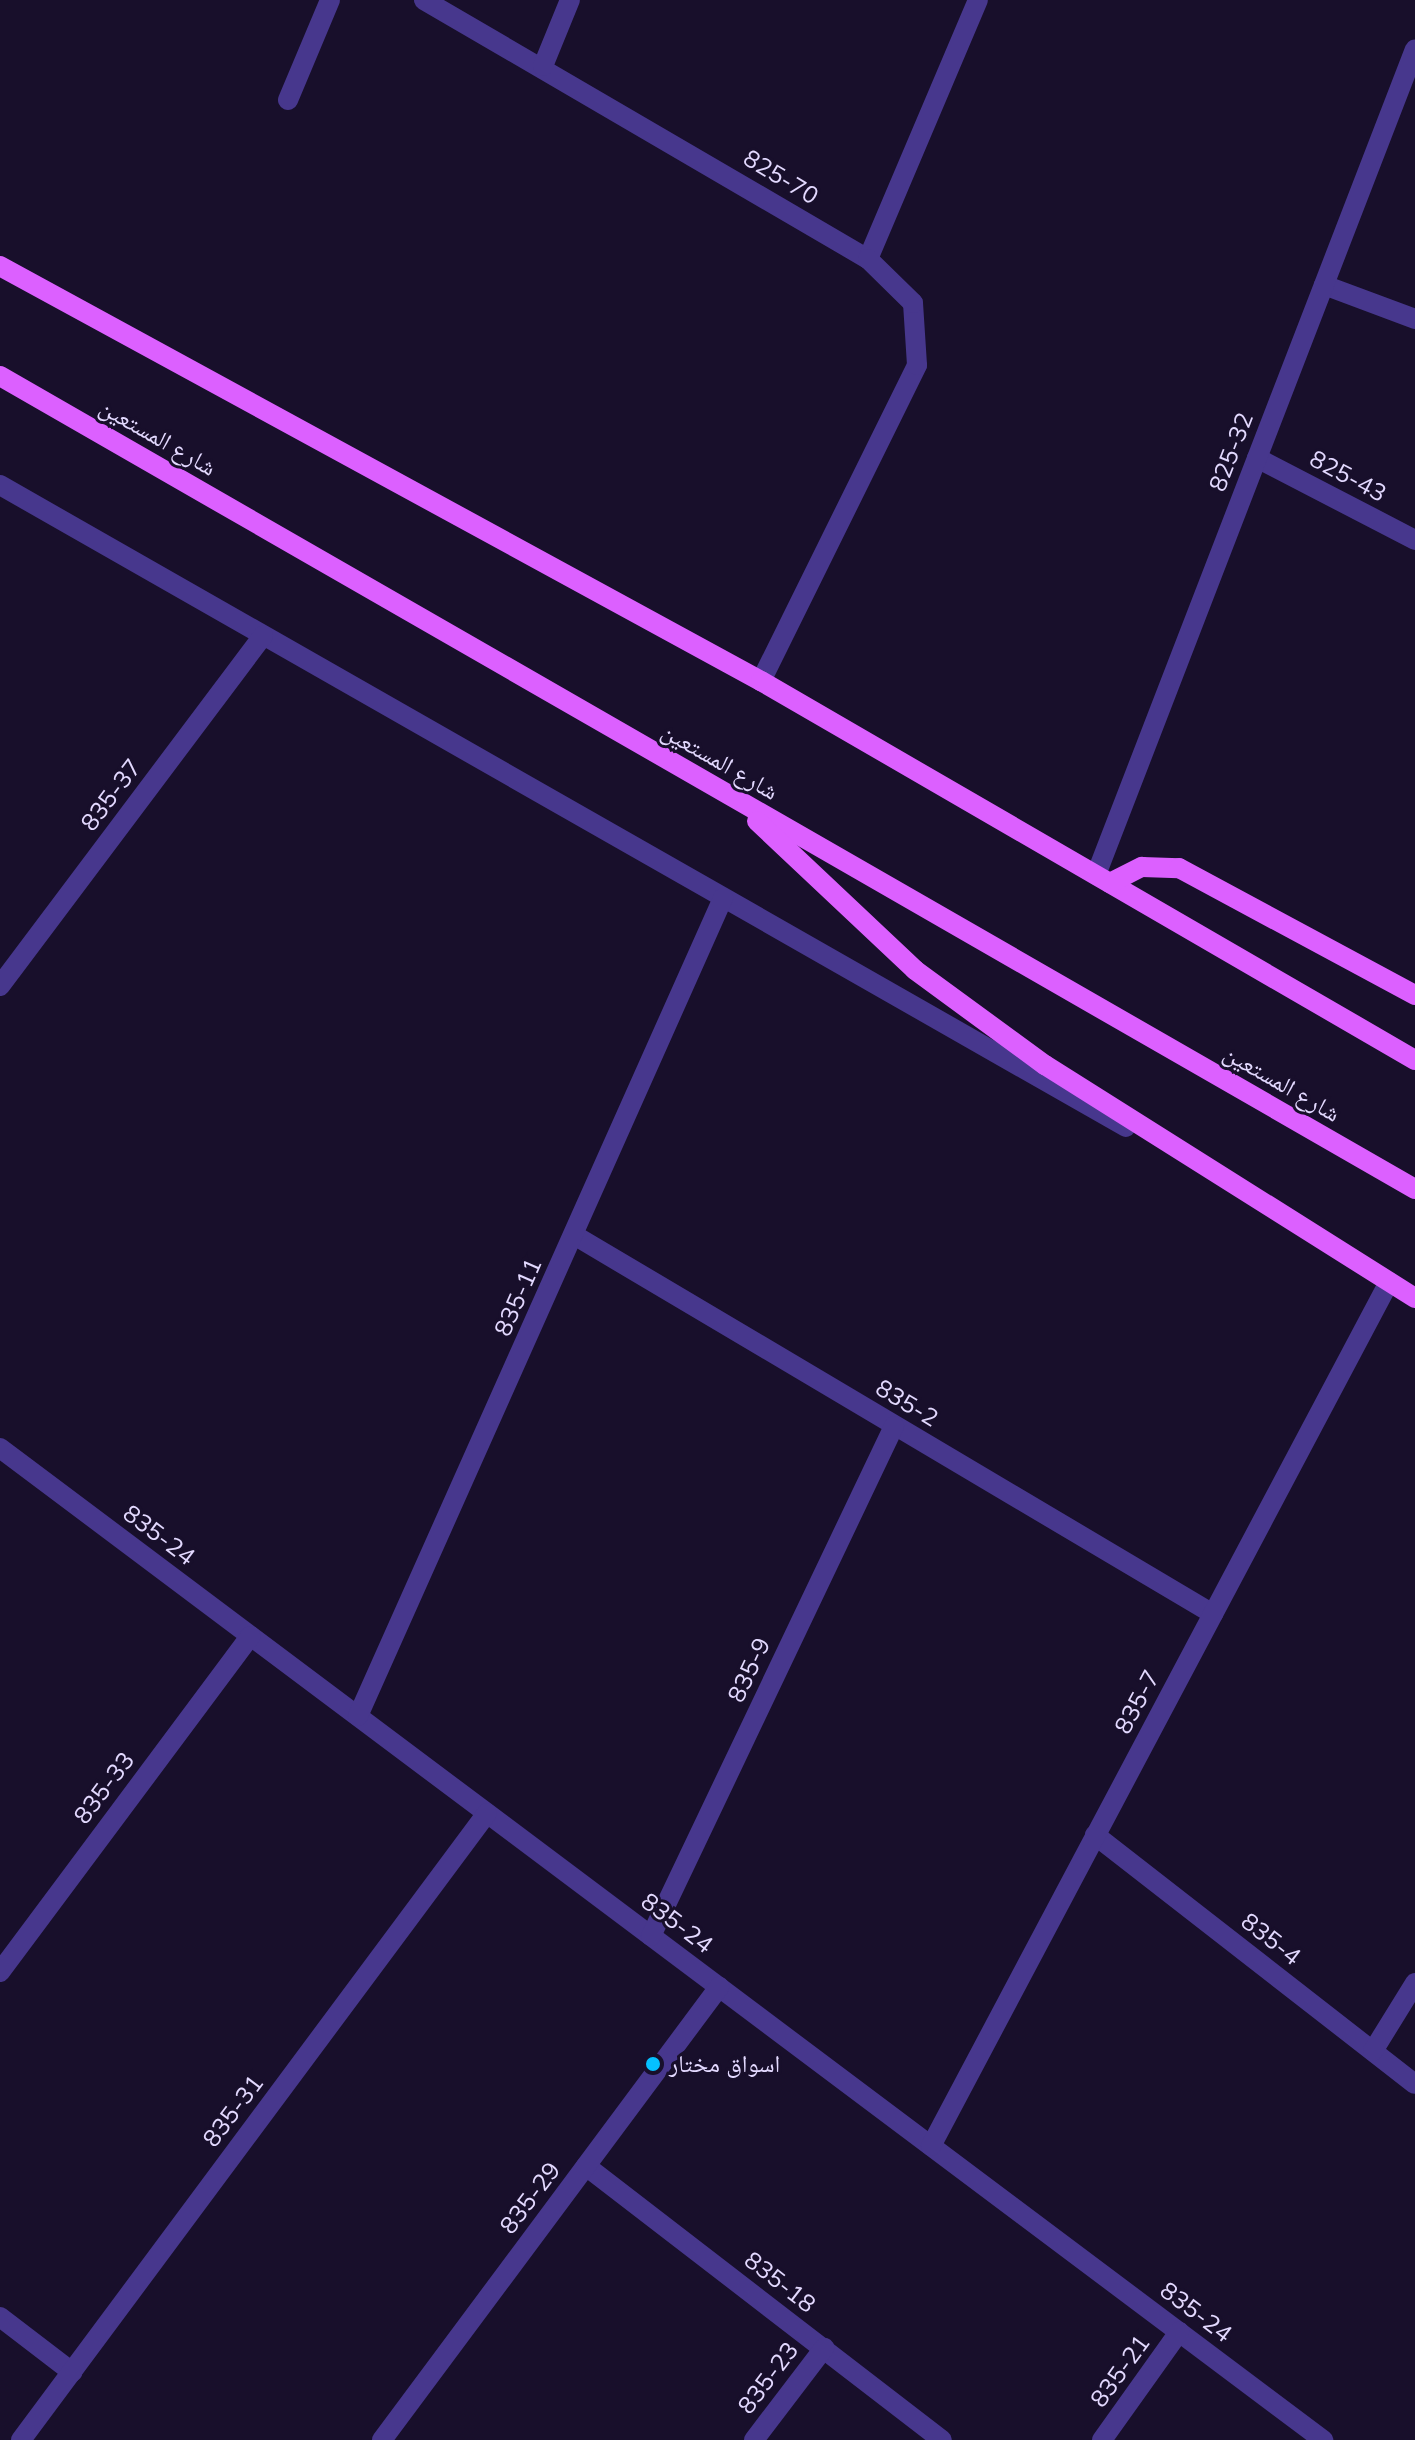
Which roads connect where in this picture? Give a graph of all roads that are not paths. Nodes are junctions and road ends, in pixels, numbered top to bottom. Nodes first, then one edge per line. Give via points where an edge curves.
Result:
1 (330, 0) edge
2 (424, 0) edge
3 (570, 0) edge
4 (978, 0) edge
5 (1415, 49) edge
6 (543, 66) junction
7 (288, 100) dead end
8 (868, 259) junction
9 (0, 266) edge
10 (1324, 285) junction
11 (1415, 319) edge
12 (0, 376) edge
13 (1257, 458) junction
14 (0, 485) edge
15 (1415, 540) edge
16 (263, 636) junction
17 (761, 681) junction
18 (734, 799) junction
19 (1103, 879) junction
20 (723, 898) junction
21 (0, 986) edge
22 (1415, 995) edge
23 (1415, 1060) edge
24 (1182, 1158) junction
25 (1415, 1189) edge
26 (574, 1235) junction
27 (1389, 1282) junction
28 (1415, 1298) edge
29 (894, 1426) junction
30 (4, 1458) edge
31 (1213, 1614) junction
32 (250, 1636) junction
33 (358, 1716) junction
34 (487, 1813) junction
35 (1095, 1835) junction
36 (651, 1936) junction
37 (0, 1972) edge
38 (1415, 1983) edge
39 (719, 1987) junction
40 (1373, 2051) junction
41 (1415, 2084) edge
42 (931, 2146) junction
43 (586, 2166) junction
44 (0, 2317) edge
45 (1179, 2332) junction
46 (824, 2348) junction
47 (72, 2372) junction
48 (21, 2440) edge
49 (382, 2440) edge
50 (754, 2440) edge
51 (942, 2440) edge
52 (1102, 2440) edge
53 (1323, 2440) edge

1 - 7 street
2 - 6 street, 825-70
3 - 6 street
4 - 8 street
5 - 10 street, 825-32
6 - 8 street, 825-70
8 - 17 street, 825-70 via 913,303 917,365
9 - 17 main road
10 - 11 street
10 - 13 street, 825-32
12 - 18 main road, شارع المستعين
13 - 15 street, 825-43
13 - 19 street, 825-32
14 - 16 street
16 - 20 street
16 - 21 street, 835-37
17 - 19 main road
18 - 24 main road via 915,970
18 - 25 main road, شارع المستعين
19 - 22 main road via 1142,867 1179,868
19 - 23 main road
20 - 24 street
20 - 26 street, 835-11
24 - 27 main road
26 - 29 street, 835-2
26 - 33 street, 835-11
27 - 28 main road
27 - 31 street, 835-7
29 - 31 street, 835-2
29 - 36 street, 835-9
30 - 32 street, 835-24
31 - 35 street, 835-7
32 - 33 street, 835-24
32 - 37 street, 835-33
33 - 34 street, 835-24
34 - 36 street, 835-24
34 - 47 street, 835-31
35 - 40 street, 835-4
35 - 42 street, 835-7
36 - 39 street, 835-24
38 - 40 street
39 - 42 street, 835-24
39 - 43 street, 835-29
40 - 41 street, 835-4
42 - 45 street, 835-24
43 - 46 street, 835-18
43 - 49 street, 835-29
44 - 47 street
45 - 52 street, 835-21
45 - 53 street, 835-24
46 - 50 street, 835-23
46 - 51 street, 835-18
47 - 48 street, 835-31

